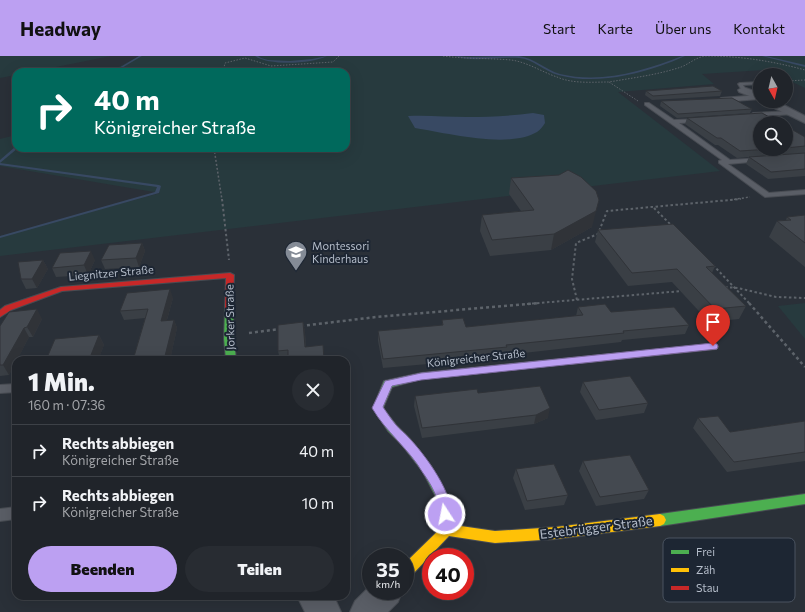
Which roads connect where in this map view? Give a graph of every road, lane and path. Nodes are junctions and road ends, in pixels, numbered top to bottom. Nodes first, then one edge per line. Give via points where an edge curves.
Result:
1 (339, 56) edge
2 (443, 56) edge
3 (244, 57) edge
4 (224, 68) edge
5 (805, 70) edge
6 (805, 80) edge
7 (793, 81) edge
8 (609, 82) junction
9 (753, 83) edge
10 (743, 90) joint
11 (753, 94) edge
12 (753, 97) edge
13 (715, 100) edge
14 (647, 104) junction
15 (655, 104) dead end
16 (781, 108) edge
17 (791, 113) junction
18 (744, 116) edge
19 (704, 119) edge
20 (805, 120) edge
21 (672, 122) junction
22 (215, 152) edge
23 (767, 159) edge
24 (729, 162) junction
25 (805, 192) edge
26 (768, 195) junction
27 (654, 208) junction
28 (675, 229) edge
29 (708, 261) edge
30 (230, 275) junction
31 (725, 287) edge
32 (735, 287) junction
33 (686, 290) edge
34 (805, 298) edge
35 (577, 300) junction
36 (0, 314) edge
37 (299, 326) edge
38 (284, 328) edge
39 (229, 339) junction
40 (713, 346) dead end
41 (231, 356) edge
42 (805, 367) edge
43 (12, 388) edge
44 (0, 389) edge
45 (805, 499) edge
46 (12, 514) edge
47 (0, 515) edge
48 (447, 530) junction
49 (414, 563) edge
50 (315, 600) edge
51 (378, 600) edge
52 (325, 612) edge
53 (366, 612) edge

1 - 3 path via 333,62 271,66
2 - 8 path via 512,60 558,78 576,82
3 - 4 path via 224,63
5 - 8 path via 764,59 704,56 680,68
6 - 7 path
8 - 14 path via 642,104
9 - 10 lane via 740,84
10 - 11 street
12 - 13 lane
14 - 15 lane
14 - 21 lane
16 - 17 street
17 - 18 lane
17 - 20 street
19 - 21 lane
21 - 24 lane
22 - 30 path
23 - 24 lane
24 - 26 lane via 721,162
25 - 26 lane
26 - 27 path
27 - 28 path
27 - 35 path via 607,211 598,234 576,243 572,280
29 - 32 path
30 - 36 street, Liegnitzer Straße via 61,289 8,308
30 - 39 street, Jorker Straße
31 - 32 path
32 - 34 path via 759,294
32 - 42 path
33 - 35 path
35 - 37 path via 376,316
38 - 39 path via 253,332
39 - 41 street, Jorker Straße
40 - 48 street, Königreicher Straße via 421,376 388,384 378,408 427,469 443,499
43 - 44 lane
45 - 48 street, Estebrügger Straße via 556,533 495,537
46 - 47 lane
48 - 49 street
50 - 52 street
51 - 53 street

